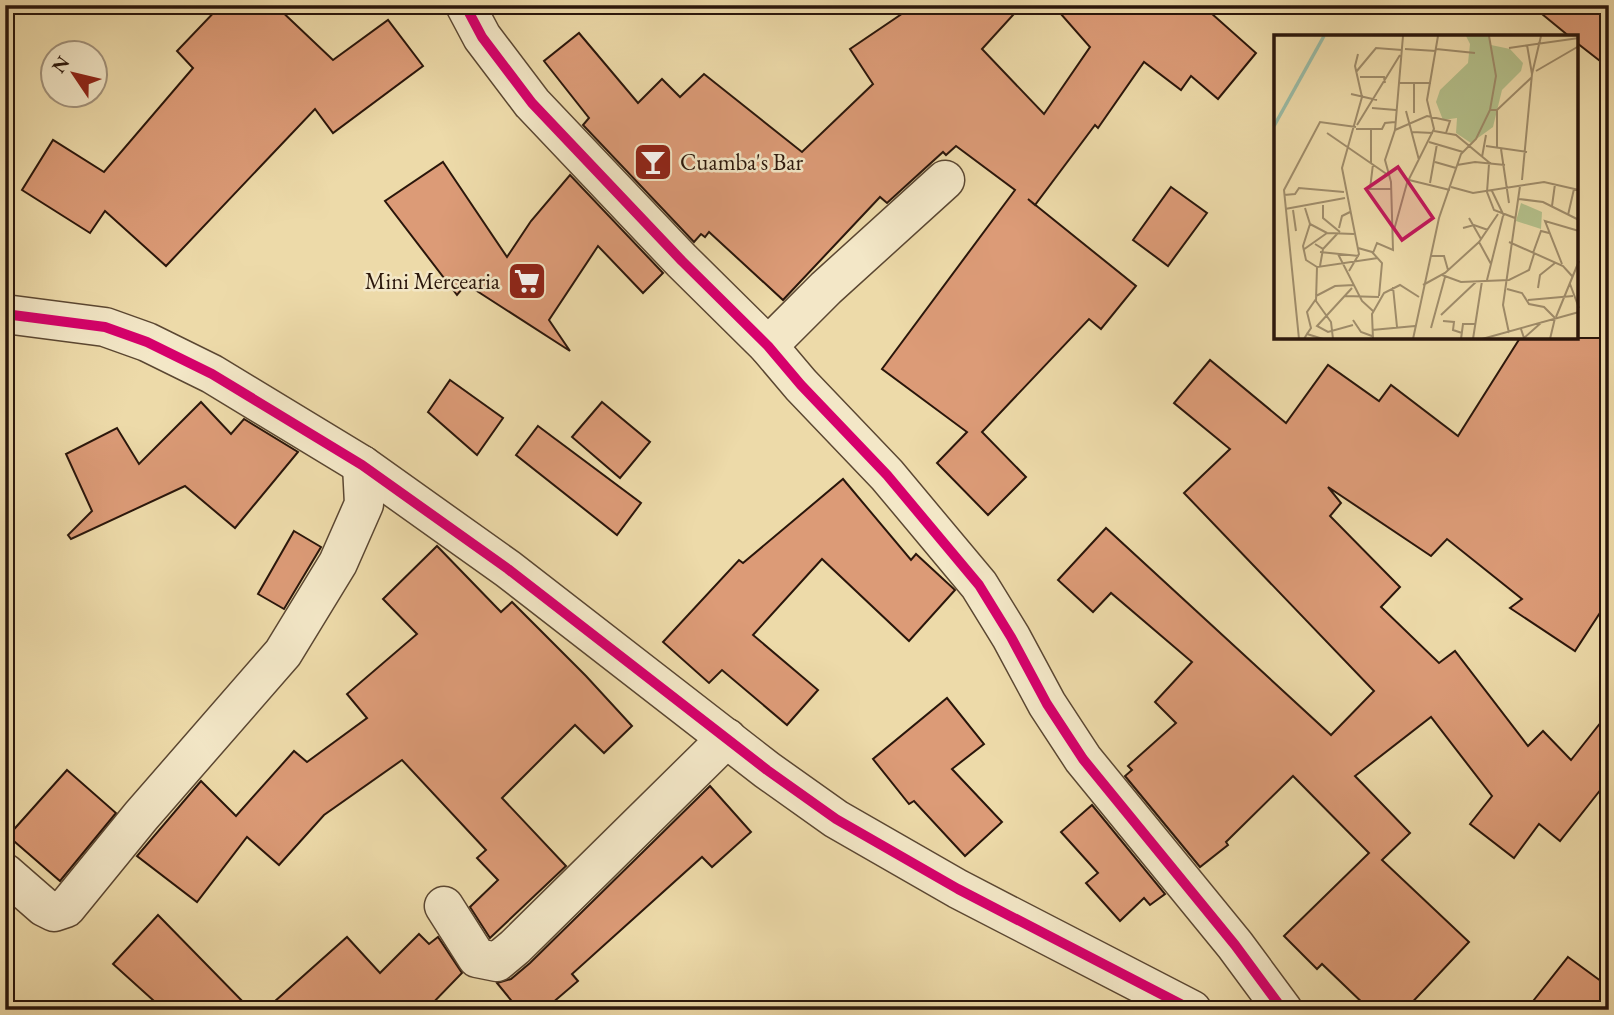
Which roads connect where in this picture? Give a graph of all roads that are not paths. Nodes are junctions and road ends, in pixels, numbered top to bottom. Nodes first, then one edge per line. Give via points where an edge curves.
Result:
1 (466, 5) edge
2 (945, 180) dead end
3 (10, 319) edge
4 (768, 346) junction
5 (362, 465) junction
6 (727, 738) junction
7 (5, 873) edge
8 (444, 906) dead end
9 (1192, 1010) edge
10 (1283, 1010) edge

1 - 4 street via 482,37 532,103
2 - 4 street
3 - 5 street via 105,327 147,342 212,374
4 - 10 street via 887,475 979,585 1083,759
5 - 6 street via 508,569
5 - 7 street via 364,504 338,563 284,653 66,908 54,912 44,907
6 - 8 street via 497,962 477,958
6 - 9 street via 836,819

